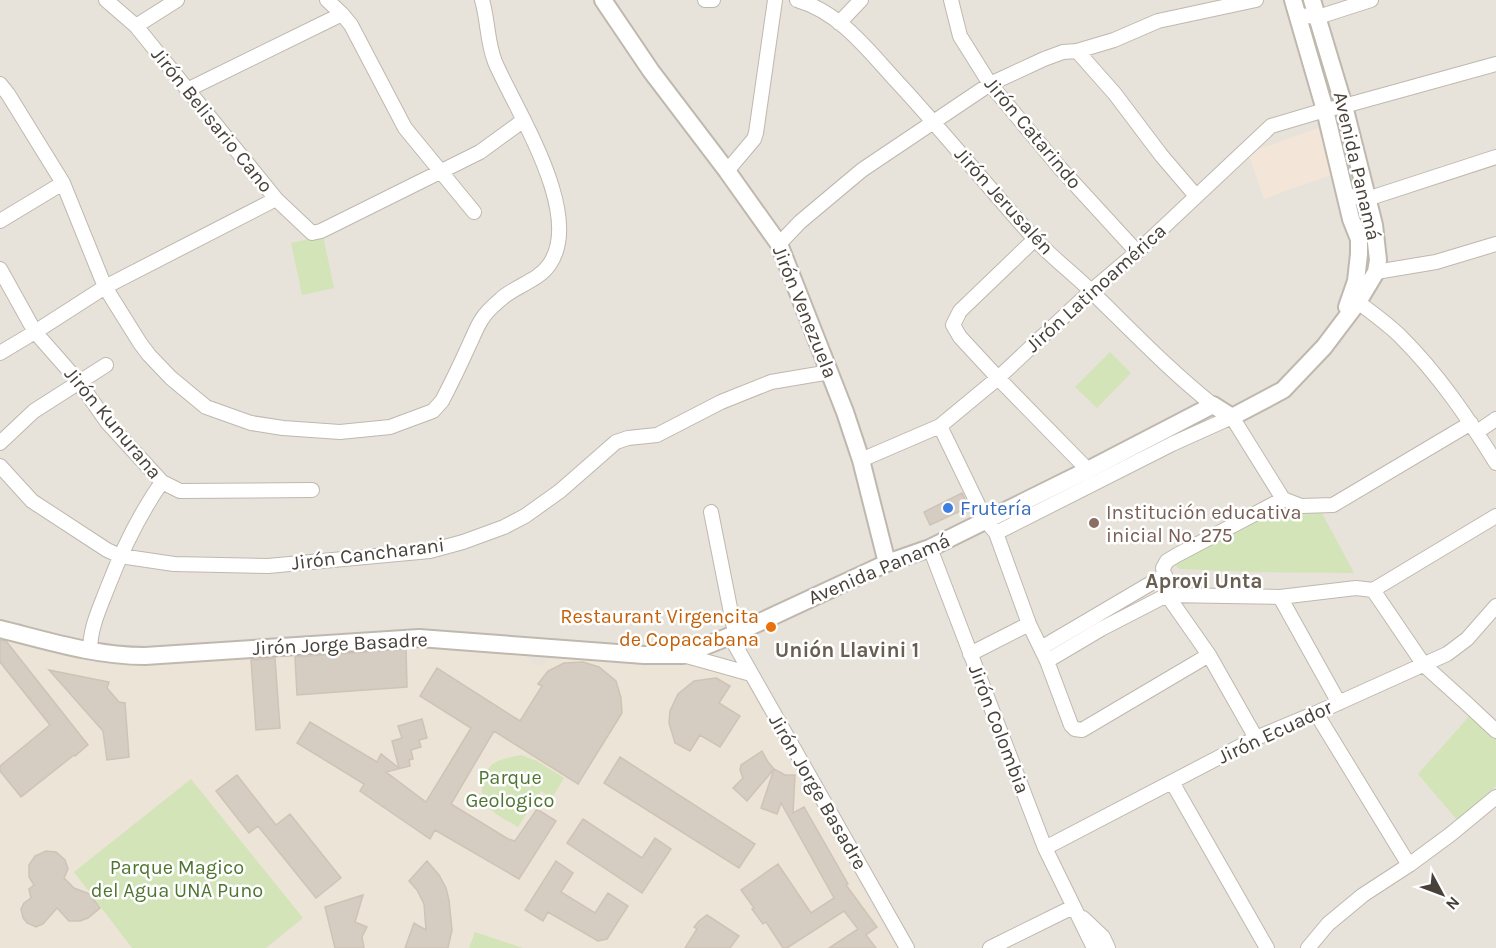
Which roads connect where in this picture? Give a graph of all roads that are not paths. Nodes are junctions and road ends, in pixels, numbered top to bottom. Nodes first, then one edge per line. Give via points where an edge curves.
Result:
1 (106, 0) edge
2 (177, 0) edge
3 (327, 0) edge
4 (482, 0) edge
5 (603, 0) edge
6 (705, 0) edge
7 (713, 0) edge
8 (775, 0) edge
9 (797, 0) edge
10 (861, 0) edge
11 (951, 0) edge
12 (1256, 0) edge
13 (1312, 0) edge
14 (1371, 0) edge
15 (1295, 8) edge
16 (342, 14) junction
17 (1318, 17) junction
18 (839, 23) junction
19 (136, 26) junction
20 (1077, 51) junction
21 (1496, 65) edge
22 (0, 84) edge
23 (990, 84) junction
24 (187, 90) junction
25 (1344, 106) junction
26 (1324, 110) junction
27 (524, 120) junction
28 (934, 122) junction
29 (1496, 157) edge
30 (441, 171) junction
31 (727, 171) junction
32 (63, 183) junction
33 (1345, 195) junction
34 (1196, 196) junction
35 (276, 199) junction
36 (1367, 200) junction
37 (474, 212) dead end
38 (0, 221) edge
39 (1035, 239) junction
40 (779, 244) junction
41 (1496, 244) edge
42 (1137, 252) junction
43 (0, 269) edge
44 (1376, 272) junction
45 (105, 287) junction
46 (1090, 291) junction
47 (1358, 302) junction
48 (1341, 325) junction
49 (35, 332) junction
50 (0, 353) edge
51 (106, 365) dead end
52 (830, 372) junction
53 (998, 378) junction
54 (79, 382) junction
55 (1213, 405) junction
56 (1232, 417) junction
57 (1496, 419) edge
58 (940, 426) junction
59 (1474, 428) junction
60 (0, 443) edge
61 (861, 460) junction
62 (1496, 463) edge
63 (0, 466) edge
64 (1088, 470) junction
65 (162, 482) junction
66 (312, 490) dead end
67 (1283, 499) junction
68 (711, 512) dead end
69 (1496, 516) edge
70 (991, 527) junction
71 (930, 548) junction
72 (120, 556) junction
73 (887, 563) junction
74 (1166, 575) junction
75 (1372, 590) junction
76 (1167, 595) junction
77 (1280, 597) junction
78 (1496, 606) edge
79 (1029, 624) junction
80 (0, 629) edge
81 (732, 634) junction
82 (90, 651) junction
83 (970, 654) junction
84 (1044, 654) junction
85 (683, 655) junction
86 (1209, 655) junction
87 (1424, 665) junction
88 (751, 674) junction
89 (1339, 703) junction
90 (1316, 713) junction
91 (1496, 731) edge
92 (1256, 738) junction
93 (1172, 782) junction
94 (1496, 797) edge
95 (1045, 848) junction
96 (1409, 865) junction
97 (1073, 908) junction
98 (907, 948) edge
99 (990, 948) edge
100 (1094, 948) edge
101 (1108, 948) edge
102 (1267, 948) edge
103 (1308, 948) edge

1 - 19 street, Jirón Belisario Cano
2 - 19 street
3 - 16 street
4 - 27 street via 494,60
5 - 31 street, Jirón Venezuela
6 - 7 street
8 - 31 street via 756,133
9 - 18 street, Jirón Jerusalén via 823,10
10 - 18 street
11 - 23 street, Jirón Catarindo via 960,36
12 - 20 street via 1158,21
13 - 17 street, Avenida Panamá
14 - 17 street
15 - 17 street
15 - 26 street, Avenida Panamá
16 - 24 street
16 - 30 street via 405,128
17 - 25 street, Avenida Panamá
18 - 28 street, Jirón Jerusalén
19 - 24 street, Jirón Belisario Cano
20 - 23 street via 1044,58
20 - 34 street
21 - 25 street, Jirón Latinoamérica
22 - 32 street
23 - 28 street
23 - 42 street, Jirón Catarindo
24 - 35 street, Jirón Belisario Cano
25 - 26 street, Jirón Latinoamérica
25 - 36 street, Avenida Panamá
26 - 33 street, Avenida Panamá
26 - 34 street, Jirón Latinoamérica via 1271,126
27 - 30 street via 480,152
27 - 45 street via 556,202 557,249 549,267 502,298 483,317 442,401 433,411 390,427 340,432 250,423 206,407 149,355
28 - 39 street, Jirón Jerusalén
28 - 40 street via 862,170
29 - 36 street
30 - 35 street, Jirón Belisario Cano via 312,233
30 - 37 street
31 - 40 street, Jirón Venezuela
32 - 38 street
32 - 45 street
33 - 36 street
33 - 48 street, Avenida Panamá via 1359,239 1359,254 1356,281
34 - 42 street, Jirón Latinoamérica
35 - 45 street
36 - 44 street, Avenida Panamá via 1374,225
39 - 46 street, Jirón Jerusalén
39 - 53 street via 960,311 953,325
40 - 52 street, Jirón Venezuela
41 - 44 street via 1436,262
42 - 46 street, Jirón Latinoamérica
43 - 49 street, Jirón Kunurana
44 - 47 street, Avenida Panamá
45 - 49 street
46 - 53 street, Jirón Latinoamérica
46 - 55 street, Jirón Jerusalén via 1164,364
47 - 48 street, Avenida Panamá
47 - 59 street via 1399,335 1431,368
48 - 56 street, Avenida Panamá via 1283,390
49 - 50 street
49 - 54 street, Jirón Kunurana
51 - 54 street
52 - 61 street, Jirón Venezuela
52 - 72 street, Jirón Cancharani via 771,382 657,435 616,442 525,516 504,527 430,551 268,566 174,564
53 - 58 street, Jirón Latinoamérica
53 - 64 street
54 - 60 street via 34,411
54 - 65 street, Jirón Kunurana via 107,422
55 - 56 street
55 - 64 street, Avenida Panamá
56 - 67 street
56 - 70 street, Avenida Panamá
57 - 59 street
58 - 61 street, Jirón Latinoamérica
58 - 70 street
59 - 62 street
59 - 67 street via 1333,505 1301,506
61 - 73 street, Jirón Venezuela
63 - 72 street, Jirón Cancharani via 32,501
64 - 70 street, Avenida Panamá
65 - 66 street, Jirón Kunurana via 180,491
65 - 72 street
67 - 74 street via 1167,561 1163,568
68 - 81 street, Jirón Jorge Basadre
69 - 75 street
70 - 71 street, Avenida Panamá
70 - 79 street
71 - 73 street, Avenida Panamá
71 - 83 street, Jirón Colombia
72 - 82 street via 94,622
73 - 81 street, Avenida Panamá
74 - 76 street
74 - 84 street
75 - 77 street via 1356,588
75 - 87 street
76 - 77 street
76 - 84 street
76 - 86 street
77 - 89 street
78 - 87 street, Jirón Ecuador via 1467,639
79 - 83 street
79 - 84 street
80 - 82 street, Jirón Jorge Basadre
81 - 85 street, Avenida Panamá
81 - 88 street, Jirón Jorge Basadre
82 - 85 street, Jirón Jorge Basadre via 145,656 419,638
83 - 95 street, Jirón Colombia
84 - 86 street via 1071,725 1082,730
85 - 88 street
86 - 92 street
87 - 89 street, Jirón Ecuador
87 - 91 street
88 - 98 street, Jirón Jorge Basadre
89 - 90 street, Jirón Ecuador
90 - 92 street, Jirón Ecuador
90 - 96 street
92 - 93 street, Jirón Ecuador
93 - 95 street, Jirón Ecuador
93 - 102 street
94 - 96 street
95 - 97 street, Jirón Colombia
96 - 103 street via 1363,895 1328,924
97 - 99 street
97 - 100 street, Jirón Colombia
97 - 101 street, Jirón Colombia

